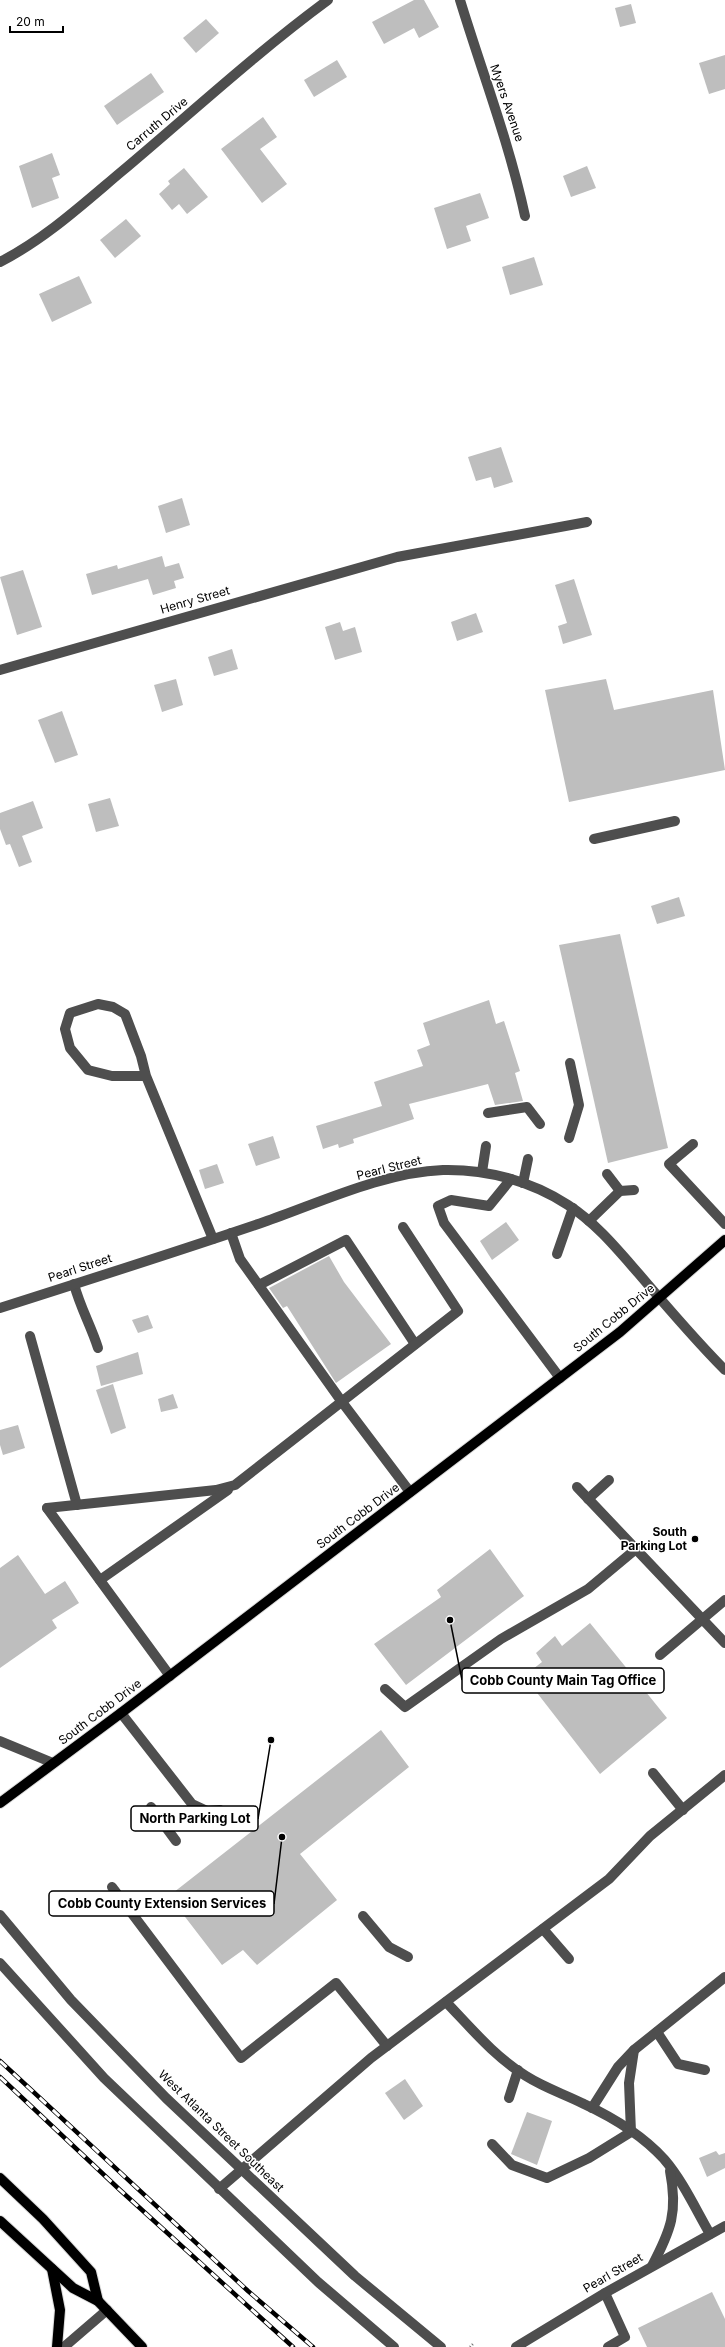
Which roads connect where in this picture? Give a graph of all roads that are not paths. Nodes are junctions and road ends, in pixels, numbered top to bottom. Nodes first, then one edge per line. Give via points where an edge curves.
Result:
1 (328, 0) edge
2 (460, 0) edge
3 (525, 216) dead end
4 (0, 262) edge
5 (587, 522) dead end
6 (0, 670) edge
7 (675, 821) dead end
8 (594, 839) dead end
9 (570, 1063) dead end
10 (146, 1076) junction
11 (488, 1113) dead end
12 (540, 1124) dead end
13 (569, 1138) dead end
14 (693, 1144) dead end
15 (486, 1146) dead end
16 (528, 1159) dead end
17 (482, 1172) junction
18 (607, 1174) dead end
19 (511, 1179) junction
20 (523, 1183) junction
21 (634, 1190) dead end
22 (620, 1192) junction
23 (573, 1208) junction
24 (589, 1221) junction
25 (725, 1224) edge
26 (403, 1227) dead end
27 (232, 1233) junction
28 (213, 1239) junction
29 (725, 1240) edge
30 (557, 1254) dead end
31 (74, 1284) junction
32 (259, 1285) junction
33 (660, 1298) junction
34 (0, 1308) edge
35 (30, 1336) dead end
36 (416, 1344) junction
37 (98, 1348) dead end
38 (725, 1370) edge
39 (560, 1378) junction
40 (342, 1402) junction
41 (609, 1480) dead end
42 (235, 1485) junction
43 (577, 1487) dead end
44 (410, 1492) junction
45 (588, 1499) junction
46 (77, 1505) junction
47 (636, 1549) junction
48 (100, 1580) junction
49 (725, 1600) edge
50 (703, 1620) junction
51 (725, 1643) edge
52 (660, 1655) dead end
53 (170, 1676) junction
54 (385, 1689) dead end
55 (121, 1713) junction
56 (0, 1741) edge
57 (53, 1763) junction
58 (653, 1774) dead end
59 (725, 1775) edge
60 (0, 1803) edge
61 (151, 1807) dead end
62 (220, 1810) dead end
63 (683, 1810) junction
64 (176, 1841) dead end
65 (112, 1887) dead end
66 (363, 1916) dead end
67 (2, 1918) edge
68 (543, 1929) junction
69 (408, 1957) dead end
70 (569, 1960) dead end
71 (0, 1963) edge
72 (725, 1977) edge
73 (446, 2002) junction
74 (657, 2032) junction
75 (387, 2046) junction
76 (634, 2050) junction
77 (518, 2070) junction
78 (705, 2070) dead end
79 (509, 2098) dead end
80 (592, 2108) junction
81 (630, 2132) junction
82 (492, 2144) dead end
83 (242, 2168) junction
84 (670, 2168) junction
85 (0, 2178) edge
86 (219, 2189) junction
87 (0, 2221) edge
88 (725, 2226) edge
89 (710, 2234) junction
90 (652, 2266) junction
91 (52, 2269) junction
92 (605, 2293) junction
93 (98, 2301) junction
94 (107, 2310) junction
95 (57, 2347) edge
96 (64, 2347) edge
97 (142, 2347) edge
98 (394, 2347) edge
99 (441, 2347) edge
100 (516, 2347) edge
101 (608, 2347) edge

1 - 4 street, Carruth Drive via 262,51 71,214 33,243
2 - 3 street, Myers Avenue via 484,79 503,129
5 - 6 street, Henry Street via 398,557
7 - 8 street
9 - 13 street via 579,1105
10 - 10 street via 125,1014 113,1007 98,1004 70,1013 65,1029 70,1048 88,1070 112,1076
10 - 28 street
11 - 12 street via 527,1108
14 - 25 street via 669,1164
15 - 17 street
16 - 20 street
17 - 19 street, Pearl Street
17 - 27 street, Pearl Street via 442,1170 391,1179
18 - 22 street
19 - 20 street, Pearl Street
19 - 39 street via 488,1206 451,1200 438,1206 444,1223
20 - 23 street, Pearl Street
21 - 22 street
22 - 24 street
23 - 24 street, Pearl Street
23 - 30 street
24 - 33 street, Pearl Street
26 - 36 street via 458,1311
27 - 28 street, Pearl Street
27 - 32 street via 240,1259
28 - 31 street, Pearl Street
29 - 33 main road, South Cobb Drive
31 - 34 street, Pearl Street
31 - 37 street via 80,1308 89,1323
32 - 36 street via 346,1240
32 - 40 street
33 - 38 street, Pearl Street
33 - 39 main road, South Cobb Drive
35 - 46 street
36 - 40 street
39 - 44 main road, South Cobb Drive
40 - 42 street
40 - 44 street
41 - 45 street
42 - 46 street via 216,1490
42 - 48 street
43 - 45 street
44 - 53 main road, South Cobb Drive
45 - 47 street
46 - 48 street via 47,1508
47 - 50 street
47 - 54 street via 588,1589 501,1639 405,1707
48 - 53 street
49 - 50 street
50 - 51 street
50 - 52 street
53 - 55 main road, South Cobb Drive
55 - 57 main road, South Cobb Drive
55 - 62 street via 196,1807
56 - 57 street
57 - 60 main road, South Cobb Drive
58 - 63 street
59 - 63 street
61 - 64 street
63 - 68 street via 650,1836 609,1879
65 - 75 street via 241,2058 336,1983
66 - 69 street via 389,1947
67 - 83 street, West Atlanta Street Southeast via 100,2031 166,2098
68 - 70 street
68 - 73 street
71 - 86 street via 88,2061
72 - 74 street
73 - 75 street
73 - 77 street via 501,2058
74 - 76 street
74 - 78 street via 678,2064
75 - 83 street
76 - 80 street via 618,2067
76 - 81 street via 629,2083
77 - 79 street
77 - 80 street via 549,2090
80 - 81 street
81 - 82 street via 589,2158 547,2178 512,2165
81 - 84 street via 664,2159
83 - 86 street
83 - 99 street, West Atlanta Street Southeast via 355,2276
84 - 89 street
84 - 90 street via 675,2194 672,2224
85 - 93 main road via 43,2219 90,2272
86 - 98 street via 318,2282
87 - 91 main road
88 - 89 street, Pearl Street
89 - 90 street, Pearl Street
90 - 92 street, Pearl Street
91 - 93 main road via 73,2288
91 - 95 main road via 60,2310
92 - 100 street, Pearl Street
92 - 101 street via 625,2338
93 - 94 main road
94 - 96 street
94 - 97 main road

